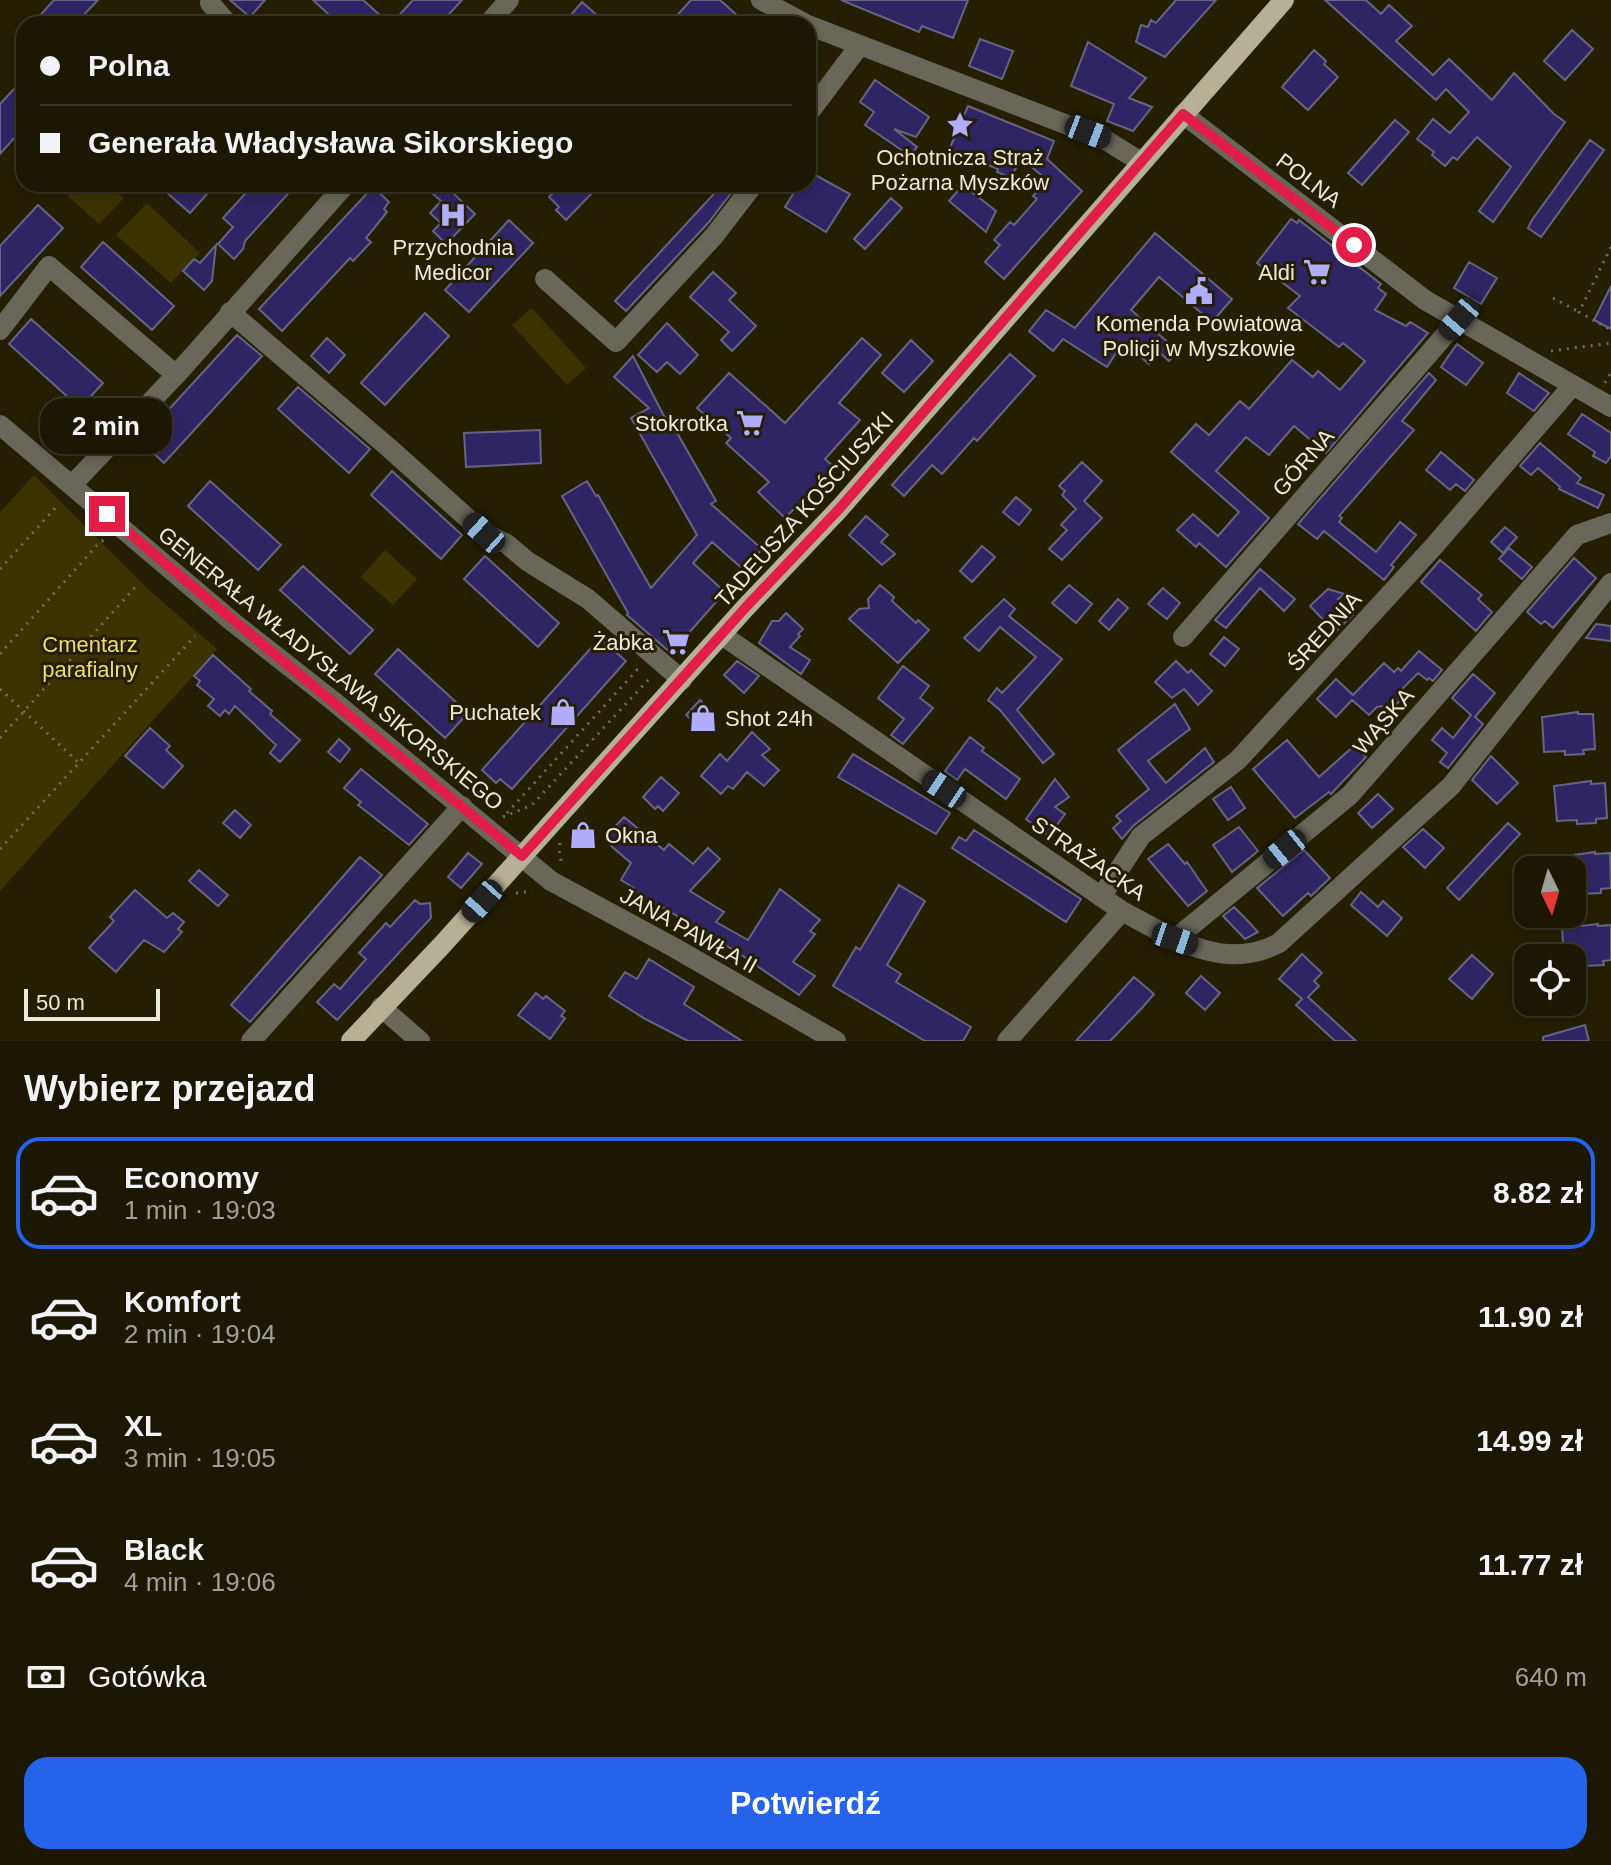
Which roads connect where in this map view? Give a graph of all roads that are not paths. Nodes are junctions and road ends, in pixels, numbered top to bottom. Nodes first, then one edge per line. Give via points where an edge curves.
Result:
1 (509, 0) edge
2 (761, 0) edge
3 (1284, 0) edge
4 (210, 3) dead end
5 (221, 16) edge
6 (495, 16) edge
7 (792, 16) edge
8 (816, 28) edge
9 (860, 45) junction
10 (816, 103) edge
11 (1183, 114) junction
12 (1141, 162) junction
13 (339, 192) edge
14 (748, 192) edge
15 (545, 279) dead end
16 (230, 312) junction
17 (1459, 319) junction
18 (0, 329) edge
19 (176, 375) junction
20 (1573, 385) junction
21 (1611, 407) edge
22 (0, 425) edge
23 (72, 485) junction
24 (1611, 523) edge
25 (1611, 583) edge
26 (722, 635) junction
27 (1183, 637) dead end
28 (682, 680) junction
29 (462, 806) junction
30 (522, 856) junction
31 (1101, 897) junction
32 (1122, 911) junction
33 (1175, 939) junction
34 (381, 1007) junction
35 (251, 1041) edge
36 (351, 1041) edge
37 (420, 1041) edge
38 (836, 1041) edge
39 (1007, 1041) edge

1 - 6 street
2 - 7 street
3 - 11 main road, TADEUSZA KOŚCIUSZKI
4 - 5 street
8 - 9 street
9 - 10 street
9 - 12 street via 1104,139
11 - 12 main road, TADEUSZA KOŚCIUSZKI
11 - 17 street, POLNA via 1425,300
12 - 26 main road, TADEUSZA KOŚCIUSZKI
13 - 16 street
14 - 15 street via 616,342
16 - 19 street
16 - 28 street via 484,533 588,599
17 - 20 street, POLNA
17 - 27 street, GÓRNA
18 - 19 street via 49,266
19 - 23 street
20 - 21 street, POLNA
20 - 31 street, ŚREDNIA via 1238,760 1141,836
22 - 23 street, GENERAŁA WŁADYSŁAWA SIKORSKIEGO
23 - 29 street, GENERAŁA WŁADYSŁAWA SIKORSKIEGO
24 - 33 street, WĄSKA via 1577,535 1350,795
25 - 33 street, STRAŻACKA via 1451,786 1279,943 1235,957
26 - 28 main road, TADEUSZA KOŚCIUSZKI
26 - 31 street, STRAŻACKA
28 - 30 main road, TADEUSZA KOŚCIUSZKI
29 - 30 street, GENERAŁA WŁADYSŁAWA SIKORSKIEGO
29 - 35 street
30 - 34 main road, TADEUSZA KOŚCIUSZKI
30 - 38 street, JANA PAWŁA II via 551,881
31 - 32 street, STRAŻACKA
32 - 33 street, STRAŻACKA
32 - 39 street
34 - 36 main road, TADEUSZA KOŚCIUSZKI
34 - 37 street

